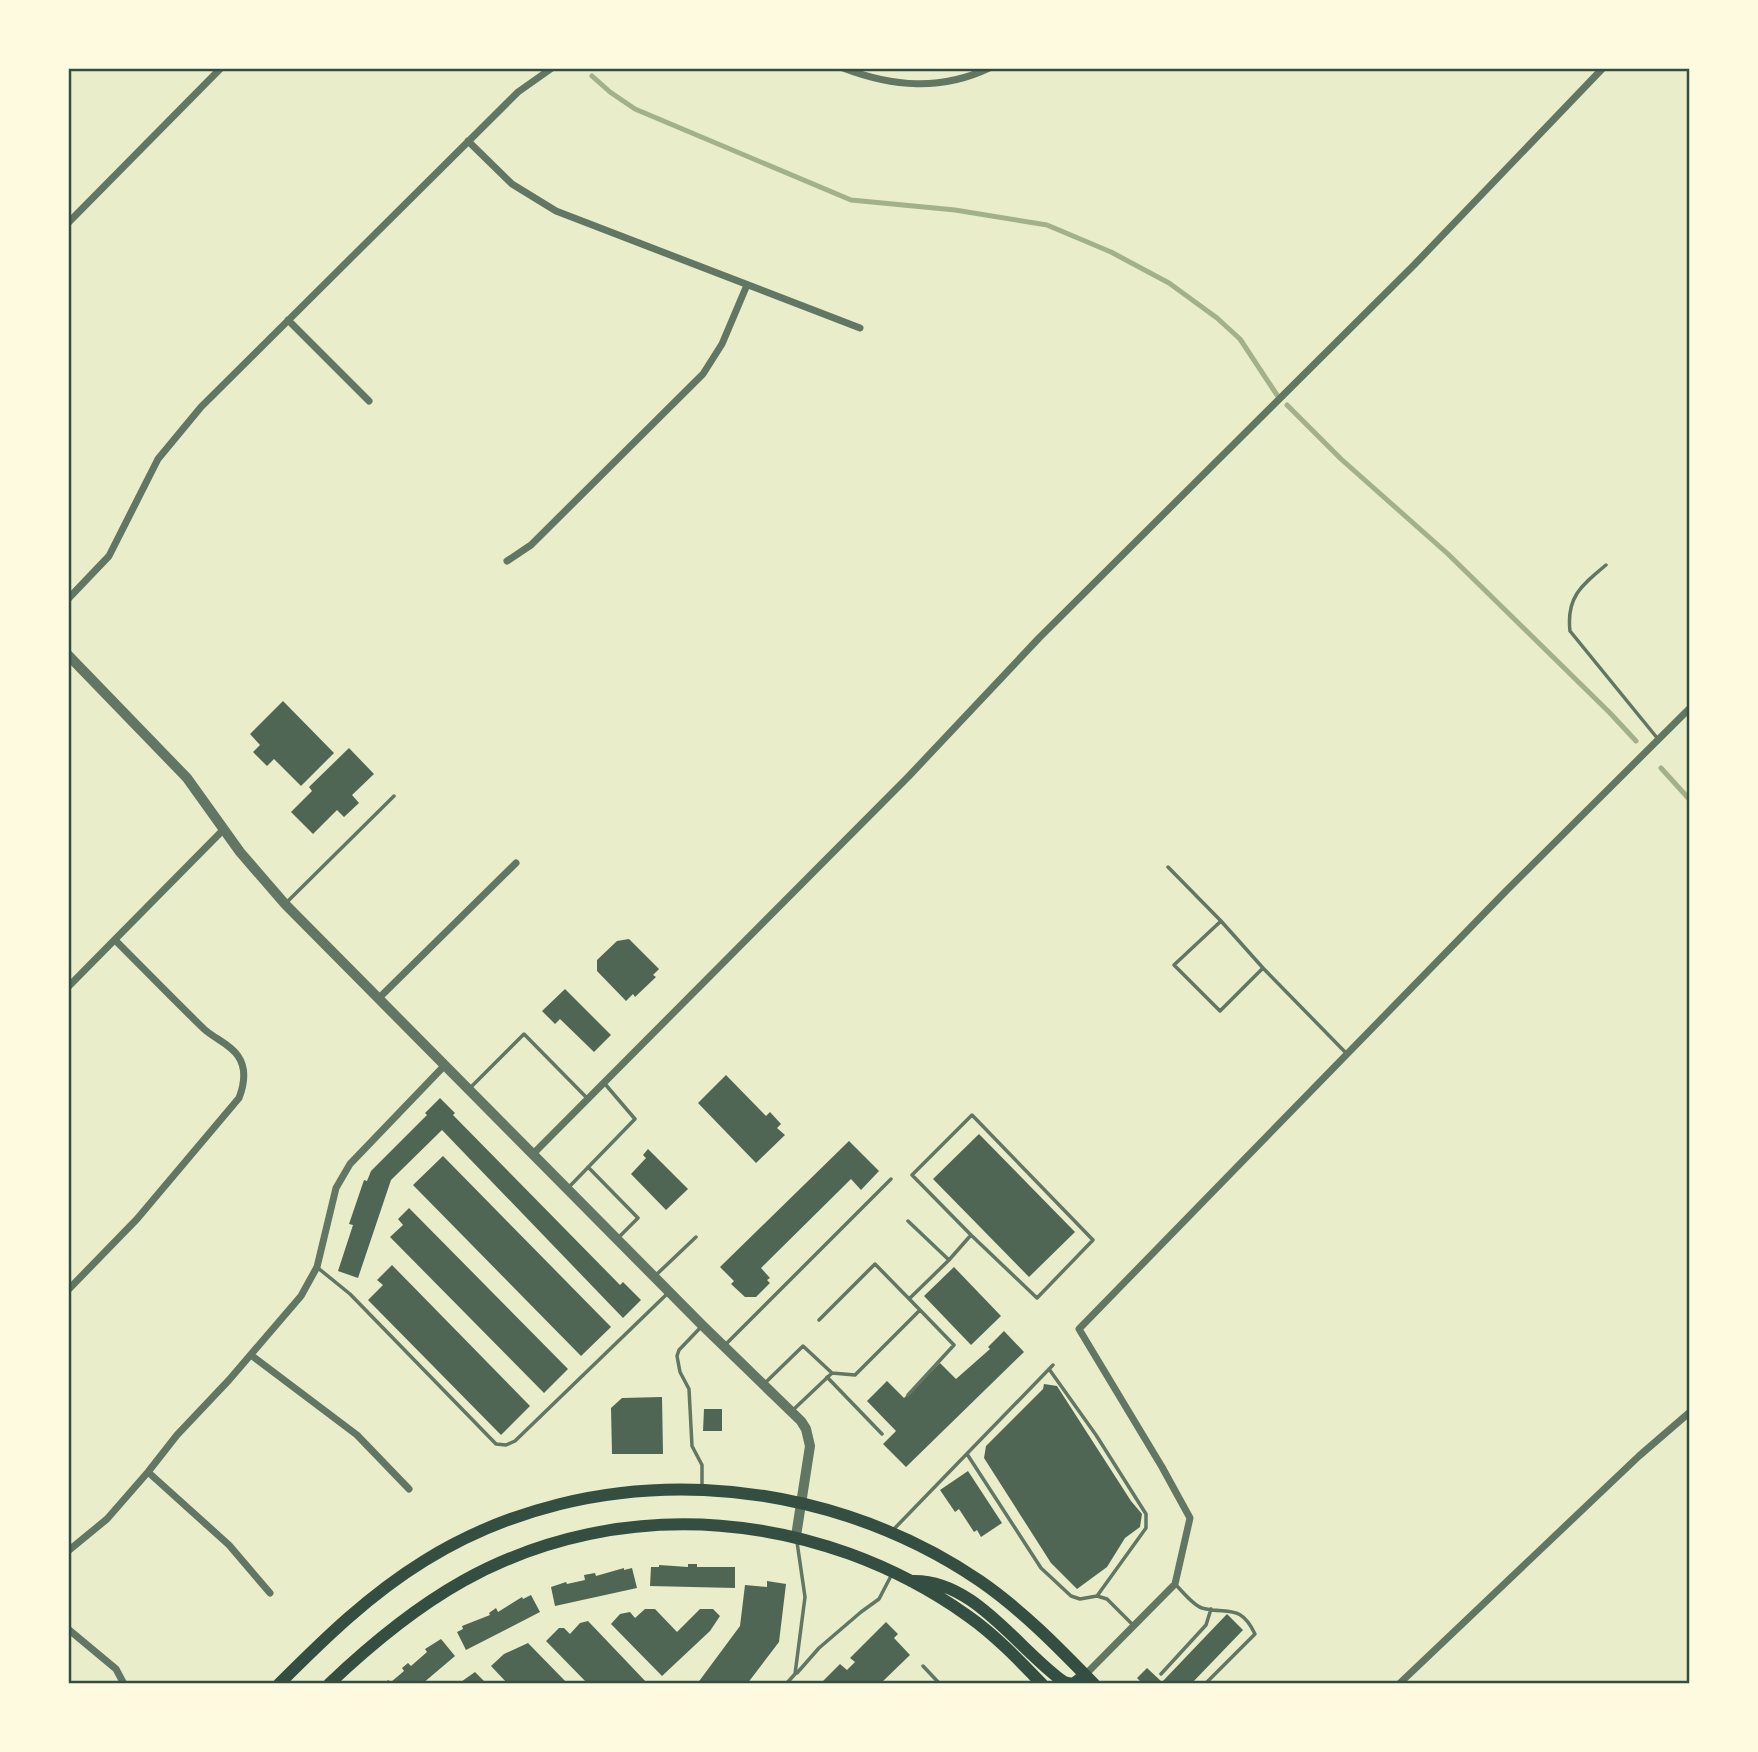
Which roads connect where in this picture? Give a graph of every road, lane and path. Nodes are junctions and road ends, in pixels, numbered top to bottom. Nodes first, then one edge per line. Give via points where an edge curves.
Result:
1 (221, 68) edge
2 (552, 68) edge
3 (844, 68) edge
4 (989, 68) edge
5 (1603, 68) edge
6 (468, 141) junction
7 (68, 223) edge
8 (747, 285) junction
9 (288, 320) junction
10 (860, 328) dead end
11 (369, 401) dead end
12 (508, 561) dead end
13 (1606, 565) dead end
14 (68, 599) edge
15 (68, 655) edge
16 (1690, 708) edge
17 (1659, 740) junction
18 (394, 796) dead end
19 (224, 829) junction
20 (516, 863) dead end
21 (1168, 867) dead end
22 (285, 904) junction
23 (1221, 921) junction
24 (115, 940) junction
25 (1263, 968) junction
26 (68, 987) edge
27 (379, 998) junction
28 (1347, 1054) junction
29 (445, 1065) junction
30 (604, 1082) junction
31 (469, 1089) junction
32 (587, 1098) junction
33 (533, 1154) junction
34 (588, 1167) junction
35 (891, 1179) dead end
36 (567, 1189) junction
37 (908, 1221) dead end
38 (971, 1235) junction
39 (696, 1237) dead end
40 (617, 1239) junction
41 (949, 1261) junction
42 (317, 1267) junction
43 (654, 1277) junction
44 (68, 1290) edge
45 (670, 1292) junction
46 (909, 1299) junction
47 (920, 1310) junction
48 (819, 1320) dead end
49 (702, 1325) junction
50 (724, 1346) junction
51 (251, 1355) junction
52 (1053, 1365) dead end
53 (1049, 1369) junction
54 (830, 1375) junction
55 (764, 1384) junction
56 (908, 1395) dead end
57 (792, 1411) junction
58 (1690, 1412) edge
59 (882, 1434) dead end
60 (967, 1454) junction
61 (148, 1472) junction
62 (409, 1489) dead end
63 (702, 1489) junction
64 (800, 1502) junction
65 (891, 1532) junction
66 (796, 1536) junction
67 (68, 1551) edge
68 (893, 1573) junction
69 (911, 1581) junction
70 (1175, 1584) junction
71 (270, 1592) dead end
72 (1097, 1596) junction
73 (1212, 1609) junction
74 (1134, 1626) junction
75 (68, 1629) edge
76 (923, 1666) dead end
77 (795, 1674) junction
78 (1161, 1674) dead end
79 (1089, 1679) edge
80 (124, 1684) edge
81 (279, 1684) edge
82 (329, 1684) edge
83 (786, 1684) edge
84 (940, 1684) edge
85 (1042, 1684) edge
86 (1205, 1684) edge
87 (1399, 1684) edge

1 - 7 street
2 - 6 street via 518,92
3 - 4 street via 882,81 921,85 964,79
5 - 30 street via 1414,265 1058,618 909,776
6 - 8 street via 512,184 556,211
6 - 9 street
8 - 10 street
8 - 12 street via 715,358 696,382 531,545
9 - 11 street
9 - 14 street via 172,440 109,556
13 - 17 lane via 1571,602 1570,631
15 - 19 street via 187,778
16 - 17 street
17 - 28 street
18 - 22 lane
19 - 22 street
19 - 24 street
20 - 27 street
21 - 23 lane
22 - 27 street
23 - 25 lane
23 - 25 lane via 1174,965 1220,1011
24 - 26 street
24 - 44 street via 204,1029 239,1056 244,1086 169,1182
25 - 28 lane
27 - 29 street
28 - 70 street via 1079,1329 1190,1518
29 - 31 street
29 - 42 street via 350,1164 336,1188
30 - 32 street
30 - 34 lane via 635,1119
31 - 32 lane via 524,1034
31 - 33 street
32 - 33 street
33 - 36 street
34 - 36 lane
34 - 40 lane via 638,1218
35 - 50 lane
36 - 40 street
37 - 41 lane
38 - 38 lane via 912,1175 972,1115 1093,1240 1037,1298
38 - 41 lane
39 - 43 lane
40 - 43 street
41 - 46 lane
42 - 45 lane via 496,1444 506,1445
42 - 51 street via 301,1296
43 - 45 street
45 - 49 street
46 - 47 lane
46 - 48 lane via 875,1264
47 - 54 lane via 855,1375
47 - 56 lane via 954,1345
49 - 50 street
49 - 63 lane via 677,1356 690,1389 692,1446 702,1465
50 - 55 street
51 - 61 street
51 - 62 street via 357,1435
52 - 53 lane
53 - 60 lane
53 - 72 lane via 1146,1514 1146,1528
54 - 55 lane via 803,1346
54 - 57 lane
54 - 59 lane
55 - 57 street
57 - 64 street via 806,1429 810,1446
58 - 87 street
60 - 65 lane
60 - 72 lane via 1041,1568 1071,1596
61 - 67 street via 107,1519
61 - 71 street via 229,1545
63 - 64 main road
63 - 81 main road via 590,1498 533,1512 473,1535 425,1560 362,1605
64 - 65 main road
64 - 66 street
65 - 79 main road via 981,1581 1037,1627
66 - 68 main road
66 - 77 lane via 805,1597
66 - 82 main road via 720,1525 656,1525 596,1533 538,1548 473,1576 421,1606
68 - 69 main road
68 - 77 lane via 879,1599
69 - 79 main road via 943,1585 957,1593 999,1623 1064,1682
69 - 85 main road via 970,1618
70 - 73 lane via 1199,1608
70 - 74 street
72 - 74 lane via 1107,1599
73 - 78 lane via 1206,1625
73 - 86 lane via 1235,1611 1255,1634
74 - 79 street
75 - 80 street via 116,1670
76 - 84 lane
77 - 83 lane

